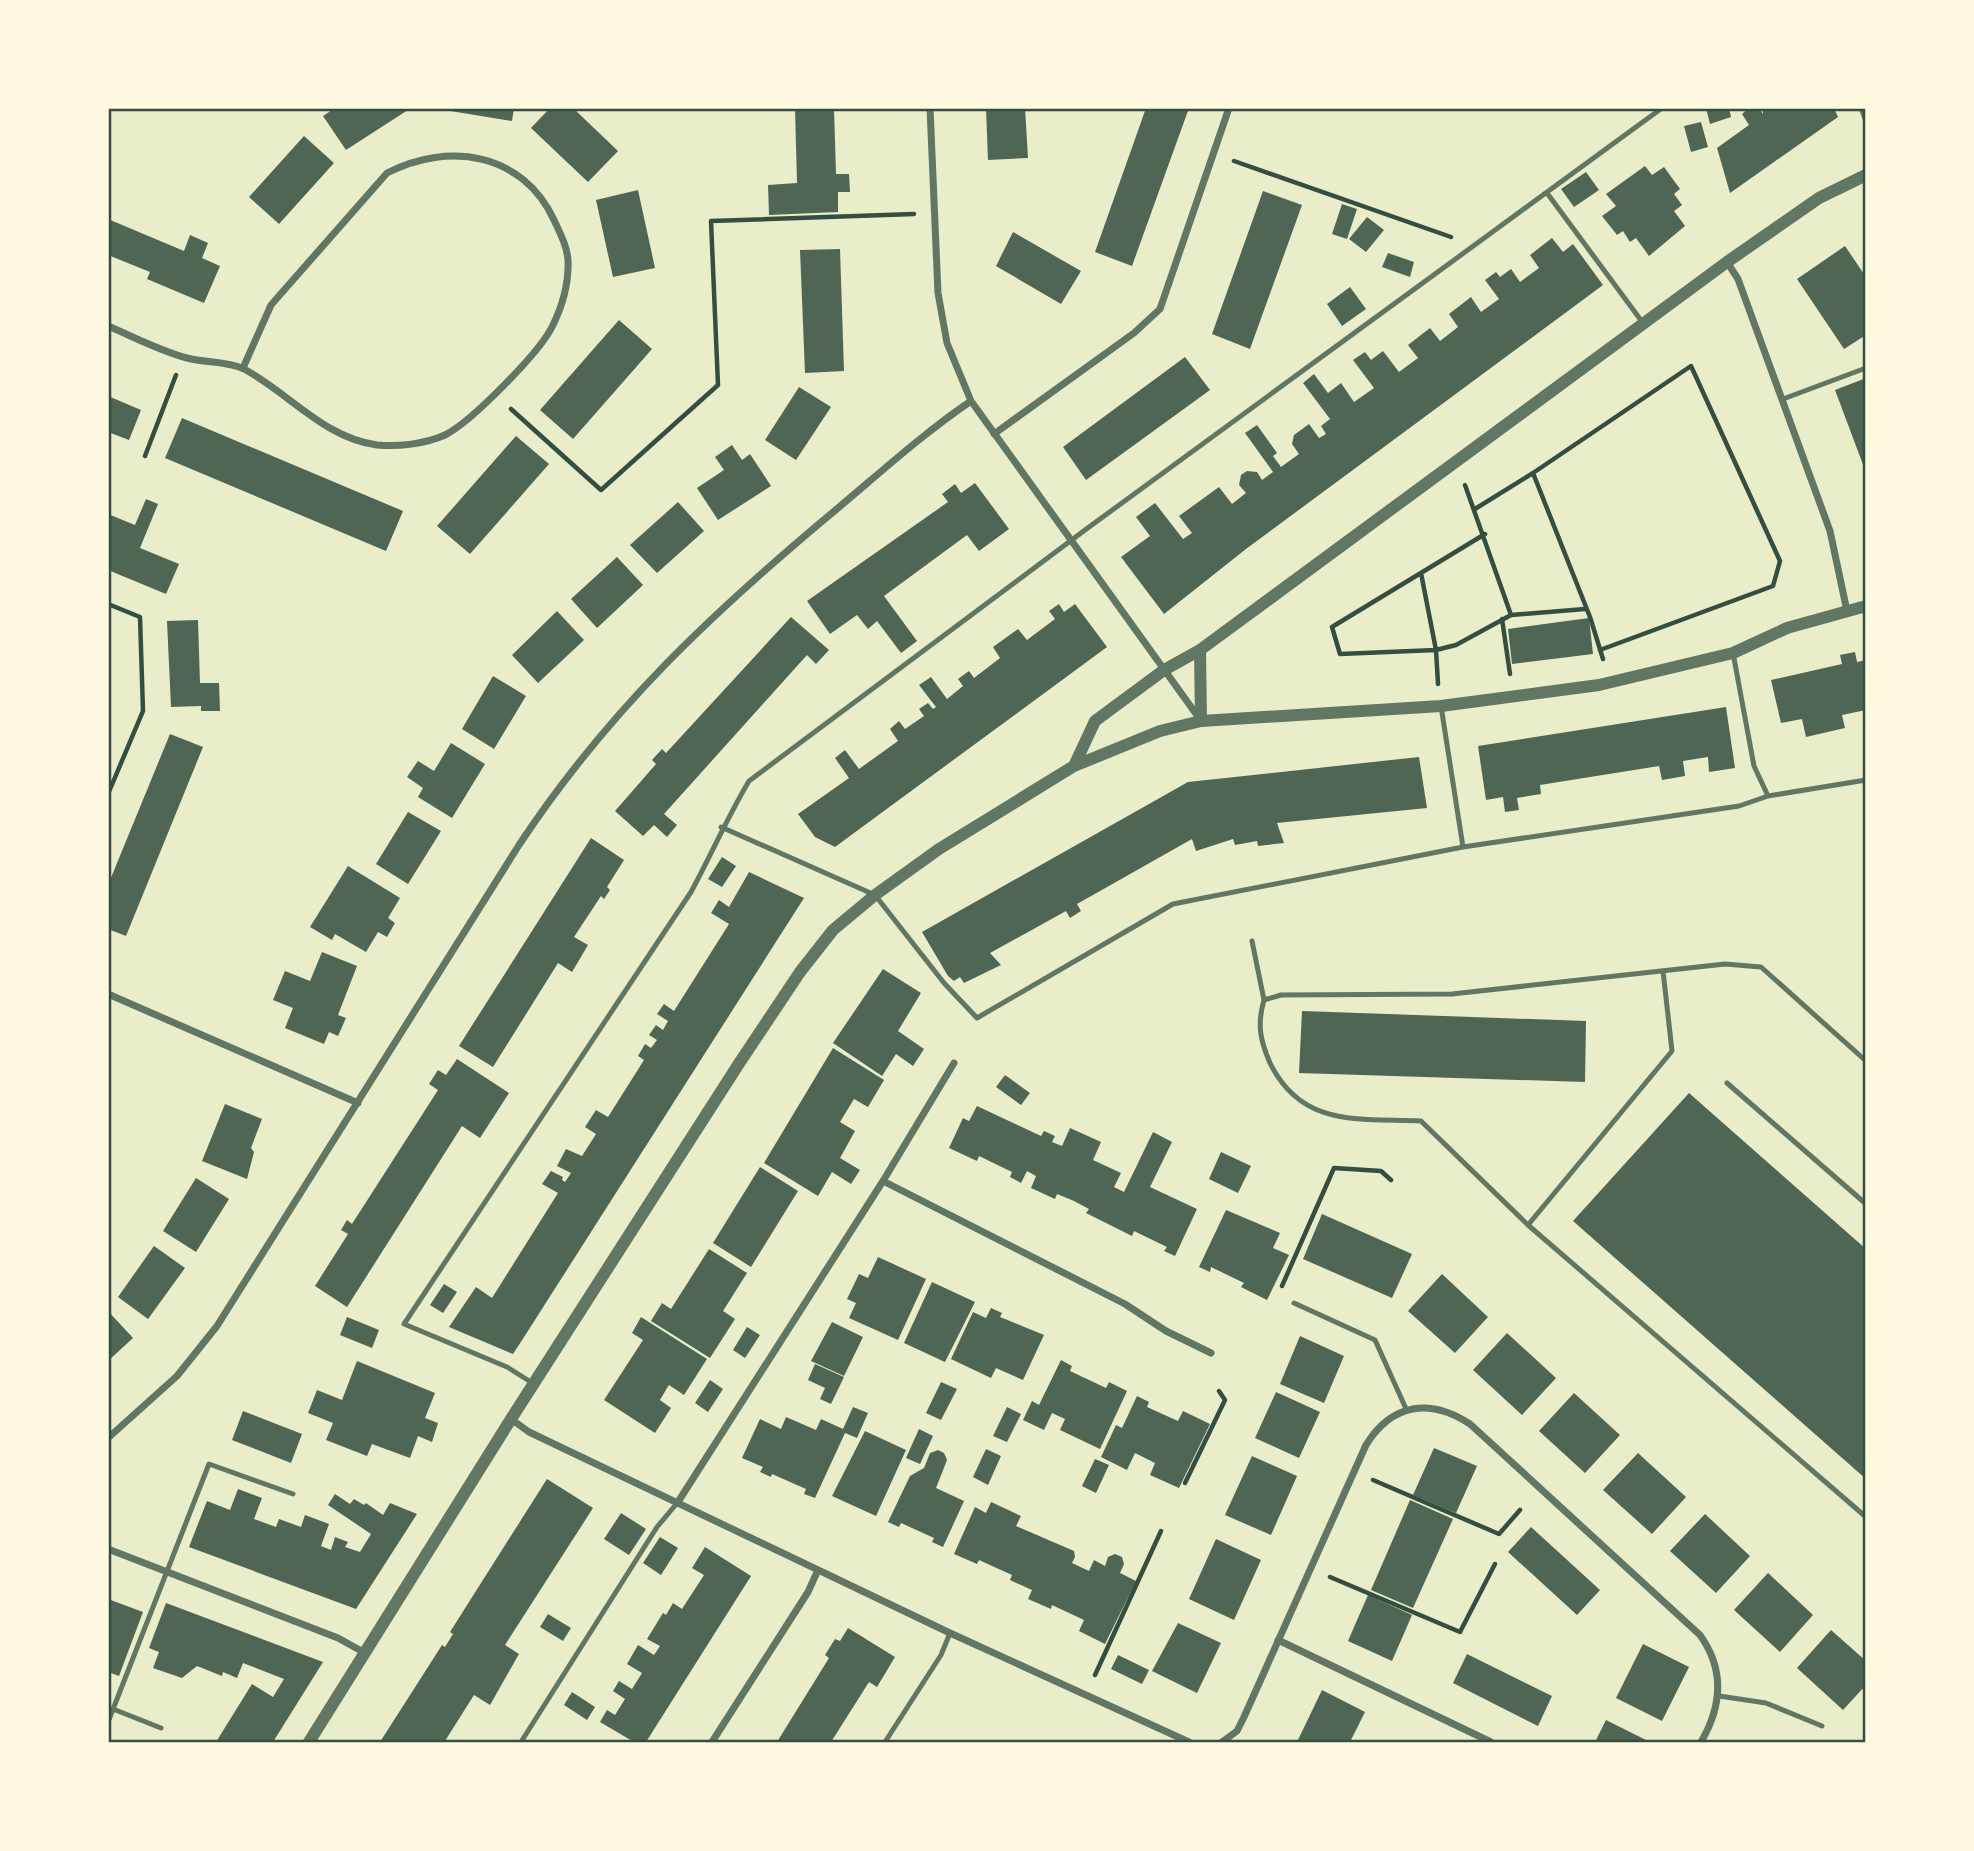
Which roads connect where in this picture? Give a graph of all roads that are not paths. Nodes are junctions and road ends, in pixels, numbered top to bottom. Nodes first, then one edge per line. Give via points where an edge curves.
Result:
1 (930, 108) edge
2 (1229, 108) edge
3 (1662, 108) edge
4 (1861, 108) edge
5 (1866, 121) edge
6 (1866, 175) edge
7 (1547, 193) junction
8 (1727, 262) junction
9 (1643, 323) junction
10 (108, 326) edge
11 (243, 368) junction
12 (1866, 368) edge
13 (1783, 399) junction
14 (971, 401) junction
15 (994, 434) junction
16 (1070, 542) junction
17 (1866, 606) edge
18 (1847, 611) junction
19 (1200, 650) junction
20 (1733, 653) junction
21 (1164, 670) junction
22 (1441, 706) junction
23 (1201, 722) junction
24 (1074, 766) junction
25 (1866, 780) edge
26 (1768, 796) junction
27 (721, 827) junction
28 (1463, 848) junction
29 (875, 895) junction
30 (1252, 942) dead end
31 (1663, 971) junction
32 (108, 994) edge
33 (1264, 1000) junction
34 (1866, 1061) edge
35 (954, 1063) dead end
36 (1727, 1083) dead end
37 (358, 1103) junction
38 (883, 1181) junction
39 (1866, 1204) edge
40 (1528, 1225) junction
41 (1294, 1303) road end
42 (1211, 1353) dead end
43 (534, 1384) junction
44 (1407, 1411) junction
45 (511, 1419) junction
46 (108, 1438) edge
47 (293, 1494) dead end
48 (678, 1502) junction
49 (1866, 1517) edge
50 (108, 1549) edge
51 (818, 1570) junction
52 (167, 1573) junction
53 (950, 1633) junction
54 (1278, 1640) junction
55 (365, 1653) junction
56 (1719, 1696) junction
57 (113, 1709) junction
58 (108, 1722) edge
59 (1822, 1726) dead end
60 (161, 1728) dead end
61 (309, 1742) edge
62 (521, 1742) edge
63 (712, 1742) edge
64 (886, 1742) edge
65 (1189, 1742) edge
66 (1222, 1742) edge
67 (1491, 1742) edge
68 (1701, 1742) edge

1 - 14 street via 938,293 947,343
2 - 15 street via 1160,309 1134,333
3 - 7 lane
4 - 5 lane
6 - 8 street via 1819,198
7 - 9 lane
7 - 16 lane
8 - 9 street
8 - 13 street via 1738,279
9 - 19 street
10 - 11 street via 186,358
11 - 11 street via 271,305 387,173 428,156 488,161 512,172 536,191 562,236 568,260 565,296 551,329 470,420 443,436 407,445 376,444 343,434
12 - 13 lane
13 - 18 street via 1830,531
14 - 15 street
14 - 37 street via 742,587 620,712 541,812
15 - 16 street
16 - 21 street
16 - 27 lane via 749,781
17 - 18 street
18 - 20 street via 1787,628
19 - 21 street
19 - 23 street
20 - 22 street via 1598,685
20 - 26 lane via 1754,766
21 - 23 street
21 - 24 street via 1095,721
22 - 23 street
22 - 28 lane
23 - 24 street via 1160,731
24 - 29 street
25 - 26 lane
26 - 28 lane via 1739,806
27 - 29 lane
27 - 43 lane via 691,892 404,1324 507,1367
28 - 29 lane via 1173,904 977,1018
29 - 43 street via 833,930 800,972
30 - 33 lane
31 - 33 lane via 1452,994 1281,995
31 - 34 lane via 1725,964 1761,967
31 - 40 lane via 1672,1051
32 - 37 street
33 - 40 lane via 1258,1021 1261,1044 1280,1082 1302,1104 1330,1117 1421,1121
35 - 38 street
36 - 39 lane
37 - 46 street via 217,1326 177,1376
38 - 42 street
38 - 48 street
40 - 49 lane
41 - 44 lane via 1375,1340
43 - 45 street
44 - 54 street via 1381,1425 1366,1445
44 - 56 street via 1443,1409 1470,1424 1498,1449 1700,1635 1711,1651
45 - 48 street via 529,1432
45 - 55 street
47 - 52 lane via 209,1464
48 - 51 street
48 - 62 lane via 657,1527
50 - 52 street
51 - 53 street
51 - 63 street
52 - 55 street via 338,1638
52 - 57 lane
53 - 64 lane
53 - 65 street
54 - 66 street via 1237,1731
54 - 67 street
55 - 61 street
56 - 59 lane via 1766,1703
56 - 68 street
57 - 58 lane
57 - 60 lane

